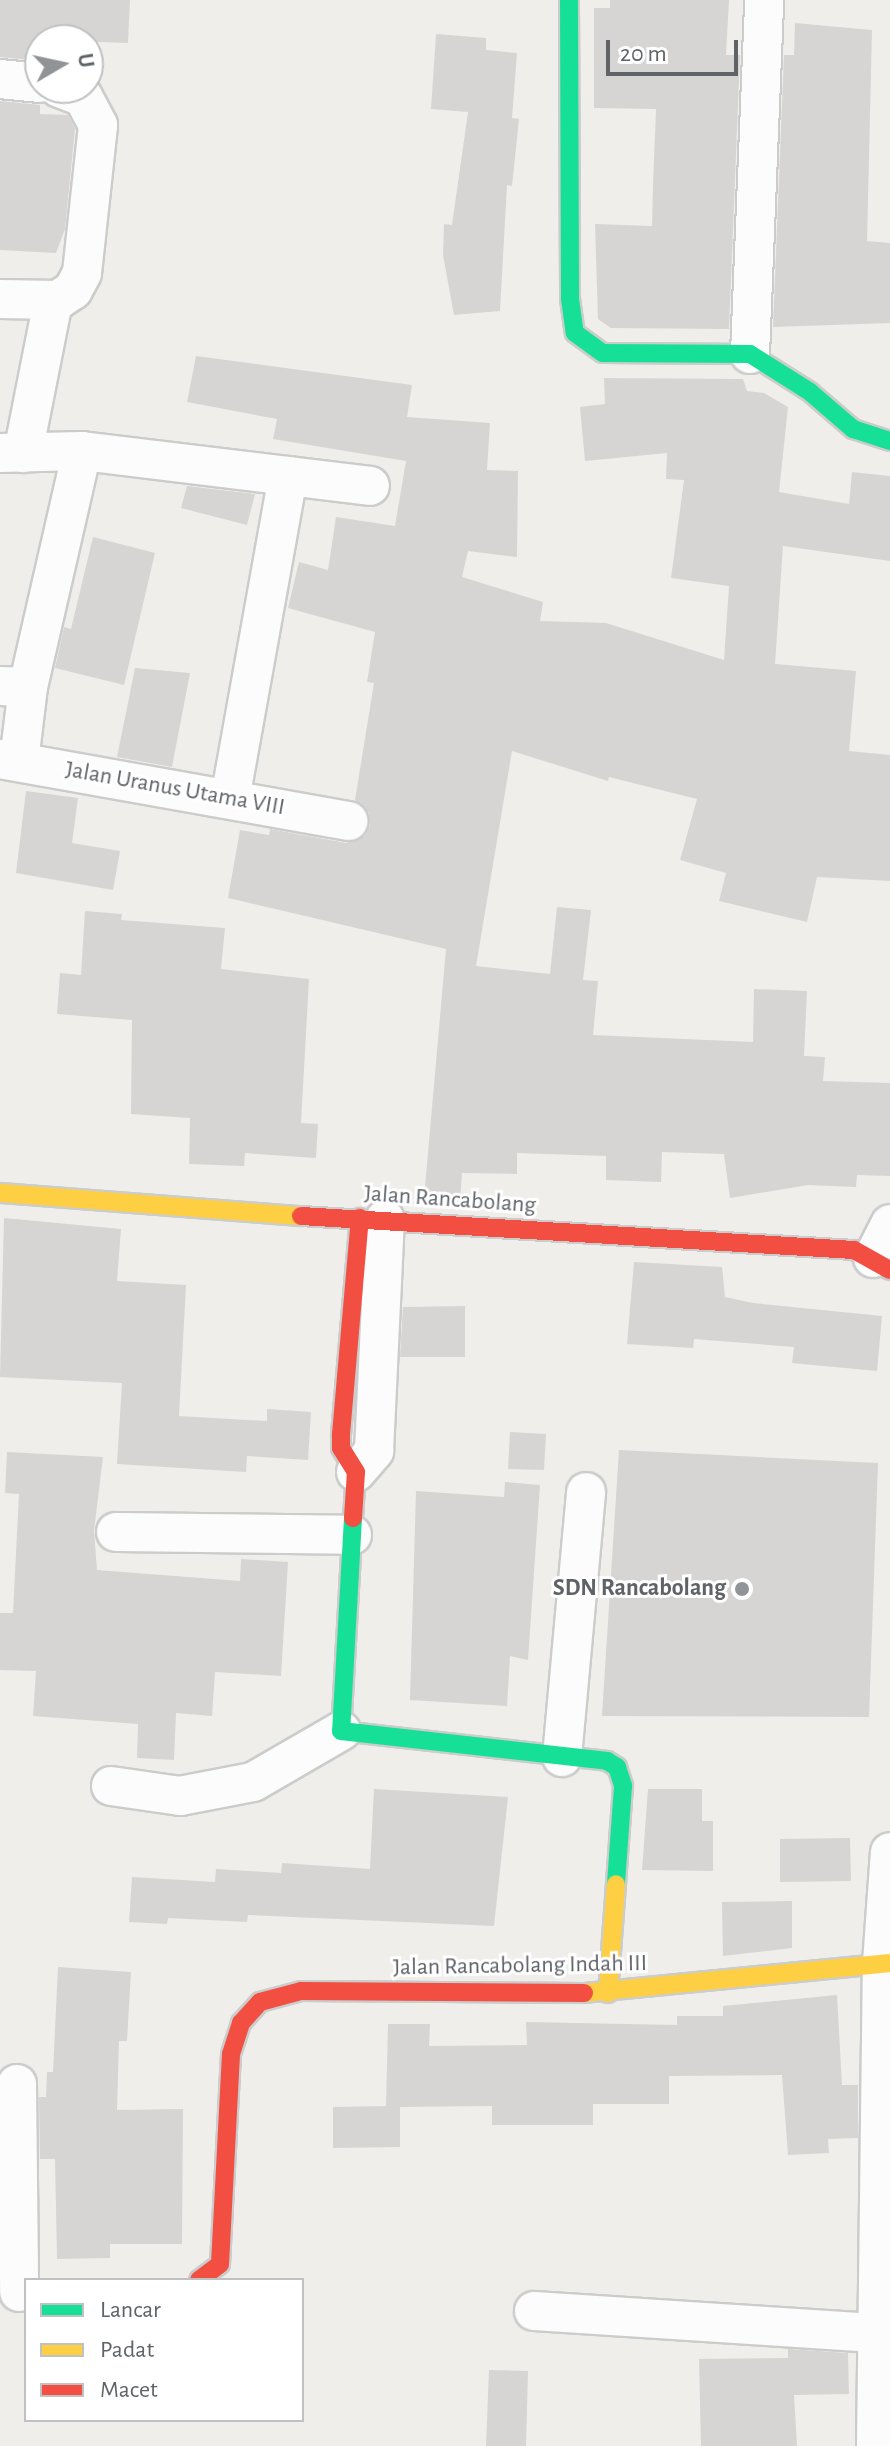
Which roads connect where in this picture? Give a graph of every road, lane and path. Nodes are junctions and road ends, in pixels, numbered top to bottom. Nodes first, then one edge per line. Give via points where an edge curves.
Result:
1 (569, 0) edge
2 (764, 0) edge
3 (0, 79) edge
4 (24, 81) edge
5 (81, 104) edge
6 (0, 299) edge
7 (53, 301) junction
8 (750, 354) junction
9 (890, 441) edge
10 (82, 451) junction
11 (11, 453) edge
12 (288, 476) junction
13 (370, 486) dead end
14 (14, 686) edge
15 (10, 760) edge
16 (230, 799) junction
17 (349, 821) dead end
18 (0, 1193) edge
19 (372, 1218) junction
20 (890, 1224) edge
21 (881, 1264) edge
22 (356, 1472) joint
23 (586, 1492) dead end
24 (116, 1532) dead end
25 (352, 1535) junction
26 (341, 1731) junction
27 (562, 1757) junction
28 (111, 1786) dead end
29 (890, 1852) edge
30 (886, 1963) edge
31 (608, 1993) junction
32 (17, 2084) dead end
33 (202, 2278) edge
34 (15, 2292) edge
35 (534, 2311) dead end
36 (875, 2333) junction
37 (876, 2446) edge

1 - 8 street via 570,299 575,333 603,353
2 - 8 street
3 - 4 street
5 - 7 street via 98,125 91,220 79,281 68,295
6 - 7 street
7 - 11 street
8 - 9 street via 810,392 853,429
10 - 11 street
10 - 12 street
10 - 14 street
12 - 13 street
12 - 16 street
14 - 15 street
15 - 16 street, Jalan Uranus Utama VIII
16 - 17 street, Jalan Uranus Utama VIII
18 - 19 street, Jalan Rancabolang
19 - 21 street, Jalan Rancabolang via 854,1250
19 - 22 street via 374,1451
20 - 21 street
22 - 25 street
23 - 27 street
24 - 25 street
25 - 26 street
26 - 27 street
26 - 28 street via 253,1782 180,1796
27 - 31 street via 607,1761 617,1767 623,1786
29 - 30 street
30 - 31 street, Jalan Rancabolang Indah III
30 - 36 street
31 - 33 street, Jalan Rancabolang Indah III via 301,1991 260,2002 241,2023 231,2054 220,2264
32 - 34 street
35 - 36 street
36 - 37 street

